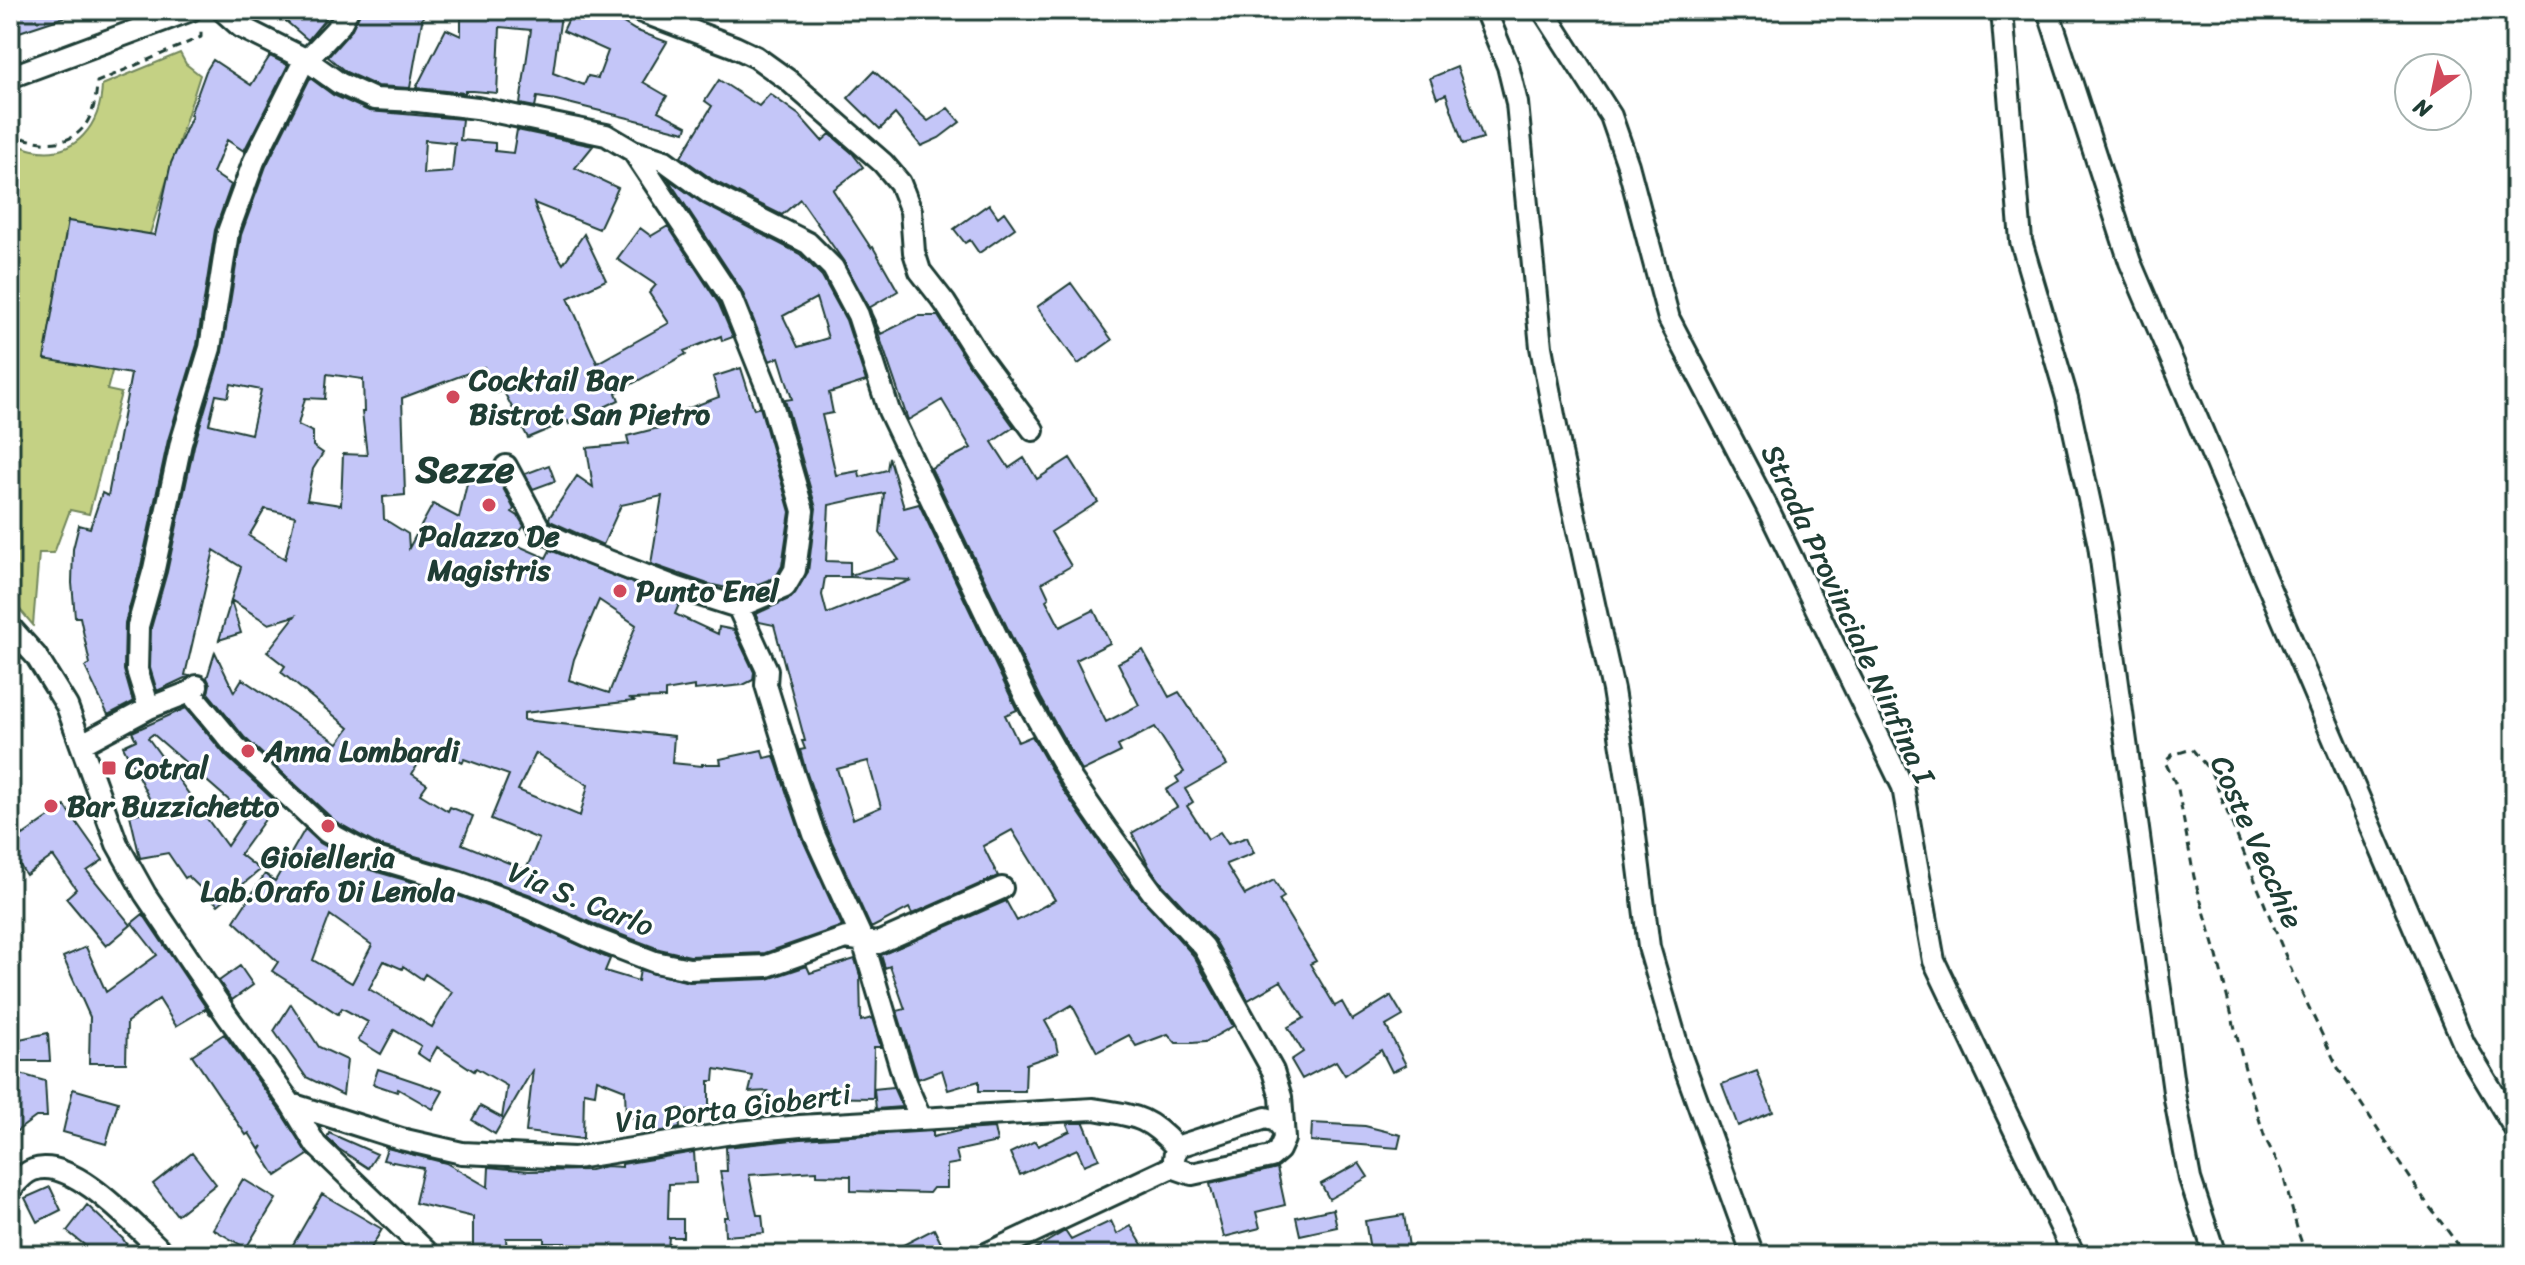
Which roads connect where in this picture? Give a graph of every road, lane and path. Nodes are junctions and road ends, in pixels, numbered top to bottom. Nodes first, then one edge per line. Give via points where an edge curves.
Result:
1 (222, 10) edge
2 (348, 10) edge
3 (637, 10) edge
4 (1485, 10) edge
5 (1543, 10) edge
6 (2002, 10) edge
7 (2048, 10) edge
8 (196, 17) edge
9 (305, 59) junction
10 (10, 77) edge
11 (10, 133) edge
12 (633, 151) junction
13 (1033, 430) dead end
14 (506, 466) dead end
15 (738, 607) junction
16 (10, 627) edge
17 (149, 708) junction
18 (82, 744) junction
19 (1002, 888) dead end
20 (863, 941) junction
21 (291, 1104) junction
22 (921, 1119) junction
23 (1282, 1128) junction
24 (2515, 1129) edge
25 (1174, 1157) junction
26 (10, 1190) edge
27 (166, 1255) edge
28 (430, 1255) edge
29 (984, 1255) edge
30 (1753, 1255) edge
31 (2074, 1255) edge
32 (2215, 1255) edge
33 (2306, 1255) edge
34 (2466, 1255) edge

1 - 9 street via 241,27
2 - 9 street
3 - 13 street via 756,57 883,163 906,196 920,271
4 - 30 street via 1517,103 1541,347 1613,690 1649,947 1680,1054
5 - 31 street, Strada Provinciale Ninfina I via 1611,116 1669,319 1903,787 1934,961
6 - 32 street via 2021,241 2067,398 2099,545 2175,1099 2190,1179
7 - 24 street via 2130,262 2464,1044
8 - 10 street
8 - 11 path via 201,37 97,82 90,118 68,141 36,143
9 - 12 street via 374,99 477,108 571,126 606,135
9 - 17 street via 254,161 228,232 210,348 181,443 138,626 137,670
12 - 15 street via 731,298 769,393 803,511 795,570 785,587
12 - 23 street via 665,161 709,193 808,243 833,268 858,315 895,425 1029,704 1106,829 1153,893 1204,947 1273,1071
14 - 15 street via 541,531 651,578
15 - 20 street via 767,670 766,685 814,834
16 - 18 street via 53,680
17 - 18 street
17 - 20 street, Via S. Carlo via 194,689 235,746 327,832 373,857 526,907 655,962 689,969 767,966 846,938
18 - 21 street via 117,844 145,894
19 - 20 street, Via S. Carlo via 878,943
20 - 22 street
21 - 22 street, Via Porta Gioberti via 462,1153 575,1158 738,1132
21 - 28 street via 316,1145
22 - 25 street, Via Porta Gioberti via 1093,1109 1139,1117 1160,1129
23 - 25 street via 1266,1118
23 - 25 street via 1284,1139 1271,1157 1192,1174
25 - 29 street
26 - 27 street via 32,1170 71,1174
33 - 34 path, Coste Vecchie via 2282,1171 2250,1089 2194,877 2178,789 2165,762 2192,749 2211,772 2293,974 2339,1070

